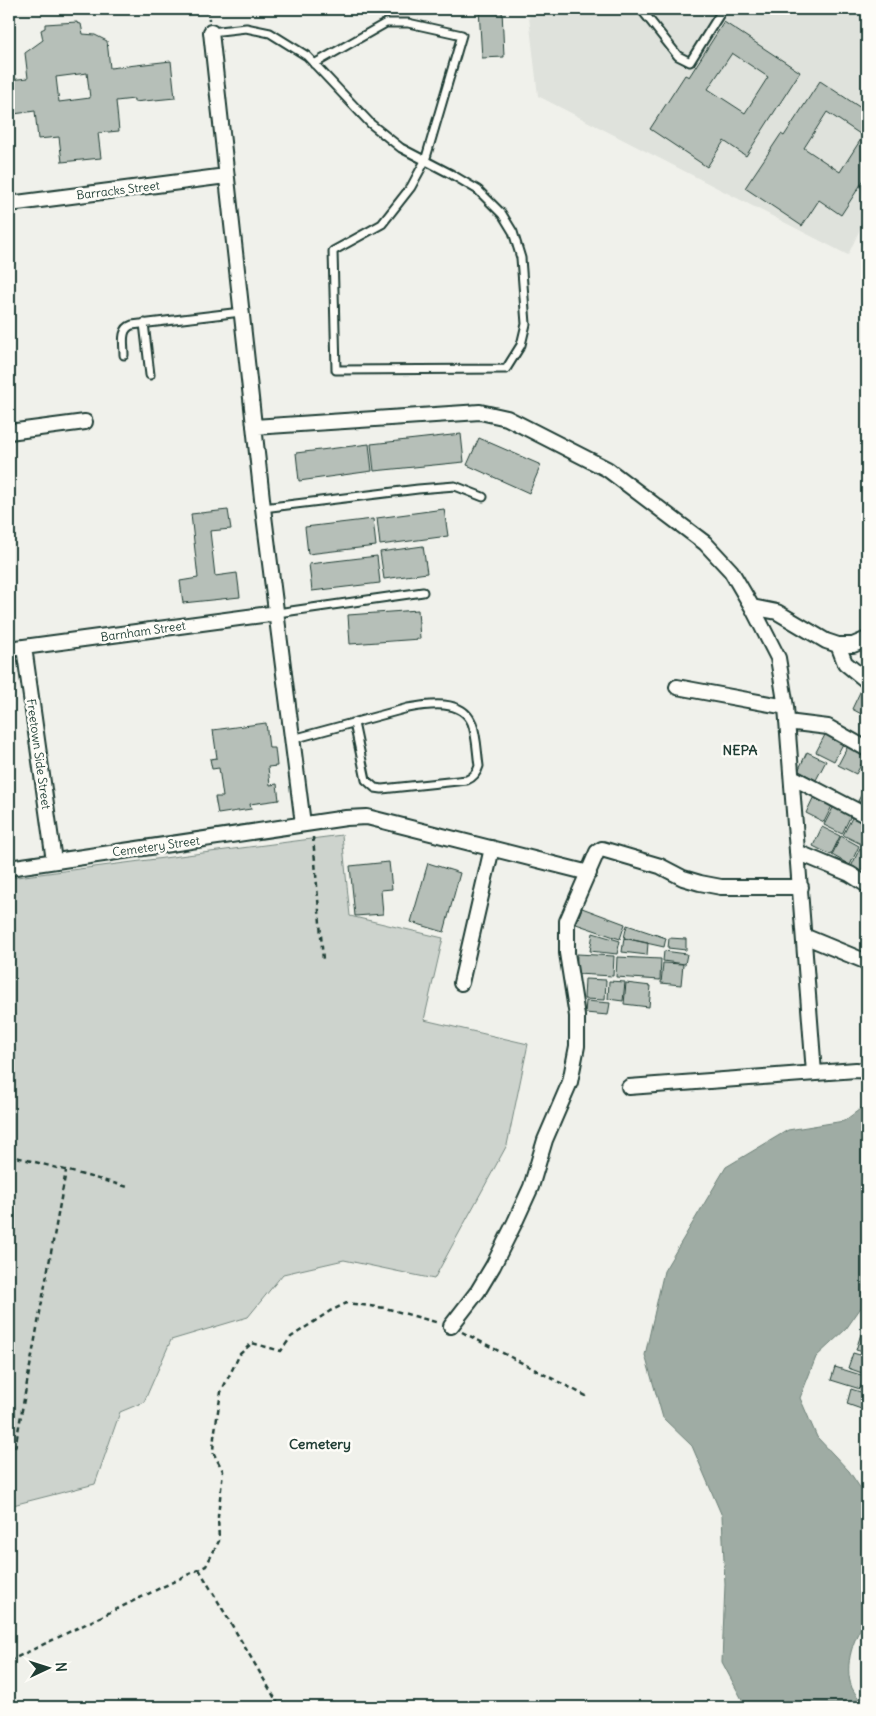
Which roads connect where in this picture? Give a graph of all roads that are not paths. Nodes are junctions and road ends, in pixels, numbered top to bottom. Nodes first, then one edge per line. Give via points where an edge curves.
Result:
1 (641, 9) edge
2 (723, 9) edge
3 (211, 32) joint
4 (314, 64) junction
5 (425, 161) junction
6 (226, 176) junction
7 (9, 204) edge
8 (241, 312) junction
9 (144, 323) junction
10 (124, 355) dead end
11 (150, 374) dead end
12 (85, 422) dead end
13 (254, 427) junction
14 (9, 432) edge
15 (483, 497) dead end
16 (263, 508) junction
17 (423, 592) dead end
18 (752, 607) junction
19 (277, 613) junction
20 (867, 639) edge
21 (838, 645) junction
22 (24, 647) junction
23 (9, 649) edge
24 (867, 681) edge
25 (676, 687) dead end
26 (786, 707) junction
27 (787, 722) junction
28 (354, 723) junction
29 (292, 739) junction
30 (867, 749) edge
31 (792, 777) junction
32 (867, 816) edge
33 (307, 824) junction
34 (492, 848) junction
35 (797, 852) junction
36 (54, 861) junction
37 (9, 868) edge
38 (589, 873) junction
39 (867, 885) edge
40 (801, 887) junction
41 (804, 936) junction
42 (867, 962) edge
43 (461, 983) dead end
44 (867, 1071) edge
45 (814, 1073) junction
46 (629, 1087) dead end
47 (451, 1326) road end

1 - 2 lane via 678,56 690,62
3 - 4 lane via 246,28 270,33 307,56
3 - 6 street
4 - 5 lane via 371,124 400,148
4 - 5 lane via 386,22 408,23 462,35
5 - 5 lane via 411,187 382,224 333,252 336,370 506,369 521,345 526,324 524,286 521,258 513,232 502,214 478,190
6 - 7 street, Barracks Street
6 - 8 street
8 - 9 lane
8 - 13 street
9 - 10 lane via 132,324 124,330
9 - 11 lane
12 - 14 street
13 - 16 street
13 - 18 street via 480,412 507,418 607,469 689,531 731,571
15 - 16 lane via 455,486
16 - 19 street
17 - 19 lane
18 - 21 street via 777,612
18 - 26 street via 778,658
19 - 22 street, Barnham Street
19 - 29 street
20 - 21 street via 853,645
21 - 24 street via 845,663
22 - 23 street, Barnham Street
22 - 36 street, Freetown Side Street
25 - 26 street
26 - 27 street
27 - 30 street via 828,727
27 - 31 street
28 - 28 lane via 416,706 457,707 464,711 472,725 479,766 477,772 467,780 375,788 366,780
28 - 29 lane
29 - 33 street
31 - 32 street
31 - 35 street
33 - 34 street, Cemetery Street via 367,817
33 - 36 street, Cemetery Street
34 - 38 street, Cemetery Street
34 - 43 street
35 - 39 street via 850,874
35 - 40 street
36 - 37 street, Cemetery Street
38 - 40 street via 597,852 602,849 660,866 700,883 736,887
38 - 47 street via 567,921 567,953 577,1016 577,1046 570,1082 545,1140 531,1187 493,1266
40 - 41 street
41 - 42 street
41 - 45 street
44 - 45 street
45 - 46 street

